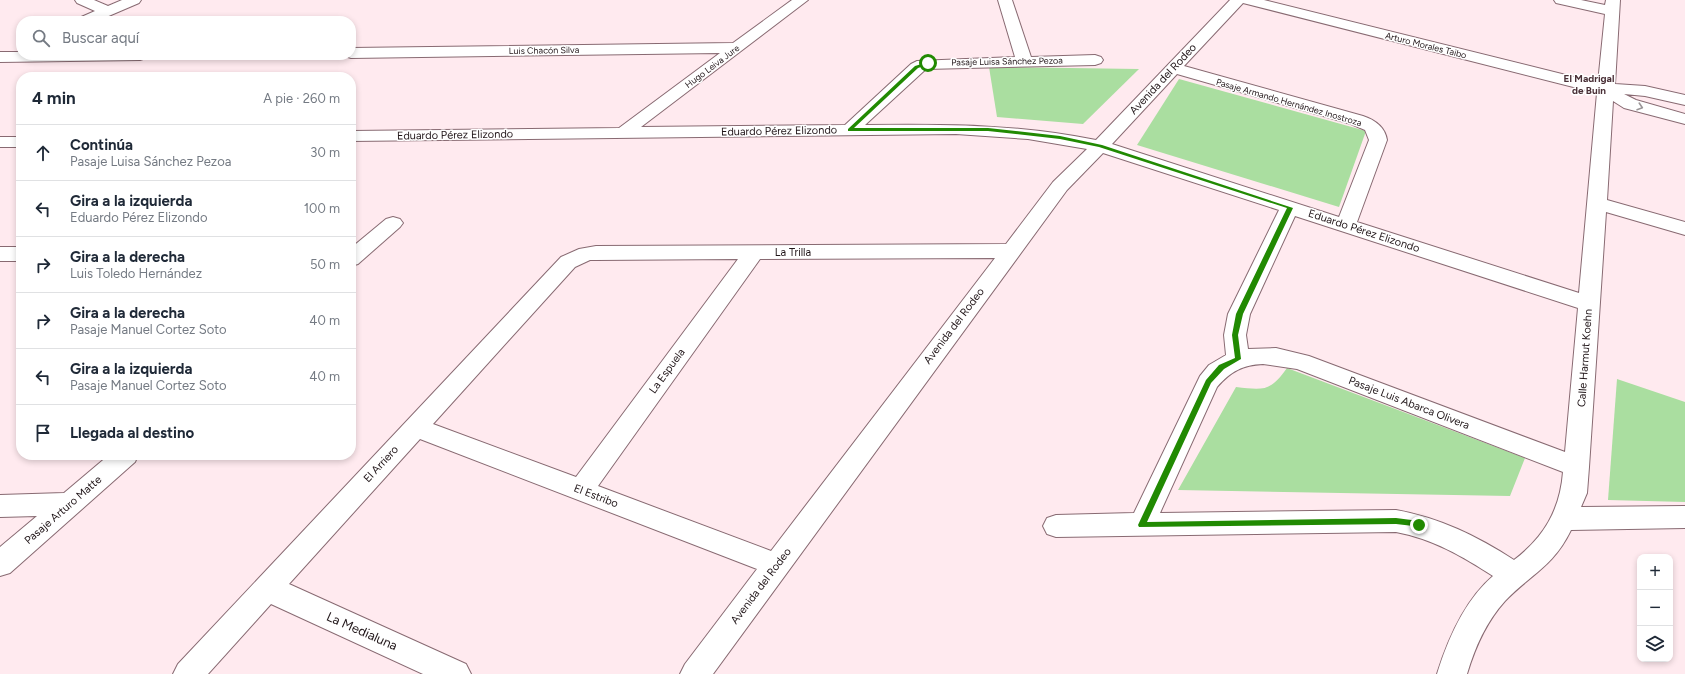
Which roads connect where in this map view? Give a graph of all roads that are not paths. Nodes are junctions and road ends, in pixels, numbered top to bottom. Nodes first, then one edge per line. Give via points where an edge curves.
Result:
1 (82, 0) edge
2 (134, 0) edge
3 (800, 0) edge
4 (1005, 0) edge
5 (1238, 0) edge
6 (1247, 0) edge
7 (1561, 0) edge
8 (1613, 6) edge
9 (107, 11) junction
10 (96, 16) edge
11 (736, 48) junction
12 (16, 50) edge
13 (356, 53) edge
14 (0, 57) edge
15 (16, 57) edge
16 (1095, 60) dead end
17 (1024, 61) junction
18 (1172, 68) junction
19 (1605, 90) junction
20 (1685, 100) edge
21 (1685, 119) edge
22 (850, 130) junction
23 (624, 132) junction
24 (356, 136) edge
25 (0, 142) edge
26 (16, 142) edge
27 (1100, 146) junction
28 (1597, 203) junction
29 (1290, 208) junction
30 (393, 223) dead end
31 (1346, 225) junction
32 (1685, 229) edge
33 (1010, 250) junction
34 (754, 252) junction
35 (0, 254) edge
36 (16, 254) edge
37 (356, 255) edge
38 (577, 257) joint
39 (1589, 304) junction
40 (1238, 359) junction
41 (415, 427) junction
42 (120, 460) edge
43 (1577, 467) junction
44 (581, 490) junction
45 (69, 504) junction
46 (0, 506) edge
47 (1685, 517) edge
48 (1565, 519) junction
49 (1142, 525) junction
50 (1056, 526) dead end
51 (0, 564) edge
52 (777, 565) junction
53 (1514, 575) junction
54 (267, 588) junction
55 (188, 674) edge
56 (456, 674) edge
57 (695, 674) edge
58 (1452, 674) edge

1 - 9 street
2 - 9 street
3 - 11 street, Hugo Leiva Jure
4 - 17 street
5 - 18 street, Avenida del Rodeo
6 - 19 street, Arturo Morales Taibo
7 - 8 street
8 - 19 street, Calle Harmut Koehn
9 - 10 street
11 - 13 street, Luis Chacón Silva
11 - 23 street, Hugo Leiva Jure
12 - 14 street
14 - 15 street
16 - 17 street, Pasaje Luisa Sánchez Pezoa
17 - 22 street, Pasaje Luisa Sánchez Pezoa via 923,64
18 - 27 street, Avenida del Rodeo
18 - 31 street, Pasaje Armando Hernández Inostroza via 1357,120 1375,130 1378,140
19 - 20 street, Arturo Morales Taibo via 1638,89
19 -> 21 street, Arturo Morales Taibo via 1630,104
19 - 28 street, Calle Harmut Koehn
22 - 23 street, Eduardo Pérez Elizondo
22 - 27 street, Eduardo Pérez Elizondo via 988,130 1060,138
23 - 24 street, Eduardo Pérez Elizondo
25 - 26 street
27 - 29 street, Eduardo Pérez Elizondo
27 - 33 street, Avenida del Rodeo via 1060,186
28 - 32 street
28 - 39 street, Calle Harmut Koehn
29 - 31 street, Eduardo Pérez Elizondo
29 - 40 street via 1239,314 1235,335
30 - 37 street
31 - 39 street, Eduardo Pérez Elizondo
33 - 34 street, La Trilla
33 - 52 street, Avenida del Rodeo
34 - 38 street, La Trilla via 596,253
34 - 44 street, La Espuela
35 - 36 street
38 - 41 street, El Arriero via 562,268
39 - 43 street, Calle Harmut Koehn
40 - 43 street, Pasaje Luis Abarca Olivera via 1266,355 1301,362
40 - 49 street, Pasaje Luis Abarca Olivera via 1221,367 1208,382
41 - 44 street, El Estribo
41 - 54 street, El Arriero
42 - 45 street, Pasaje Arturo Matte
43 - 48 street, Calle Harmut Koehn via 1574,493
44 - 52 street, El Estribo
45 - 46 street
45 - 51 street, Pasaje Arturo Matte
47 - 48 street
48 - 53 street, Calle Harmut Koehn via 1550,544
49 - 50 street
49 - 53 street via 1396,521 1436,530
52 - 57 street, Avenida del Rodeo
53 - 58 street, Calle Harmut Koehn via 1490,597 1471,626 1460,648
54 - 55 street, El Arriero
54 - 56 street, La Medialuna

